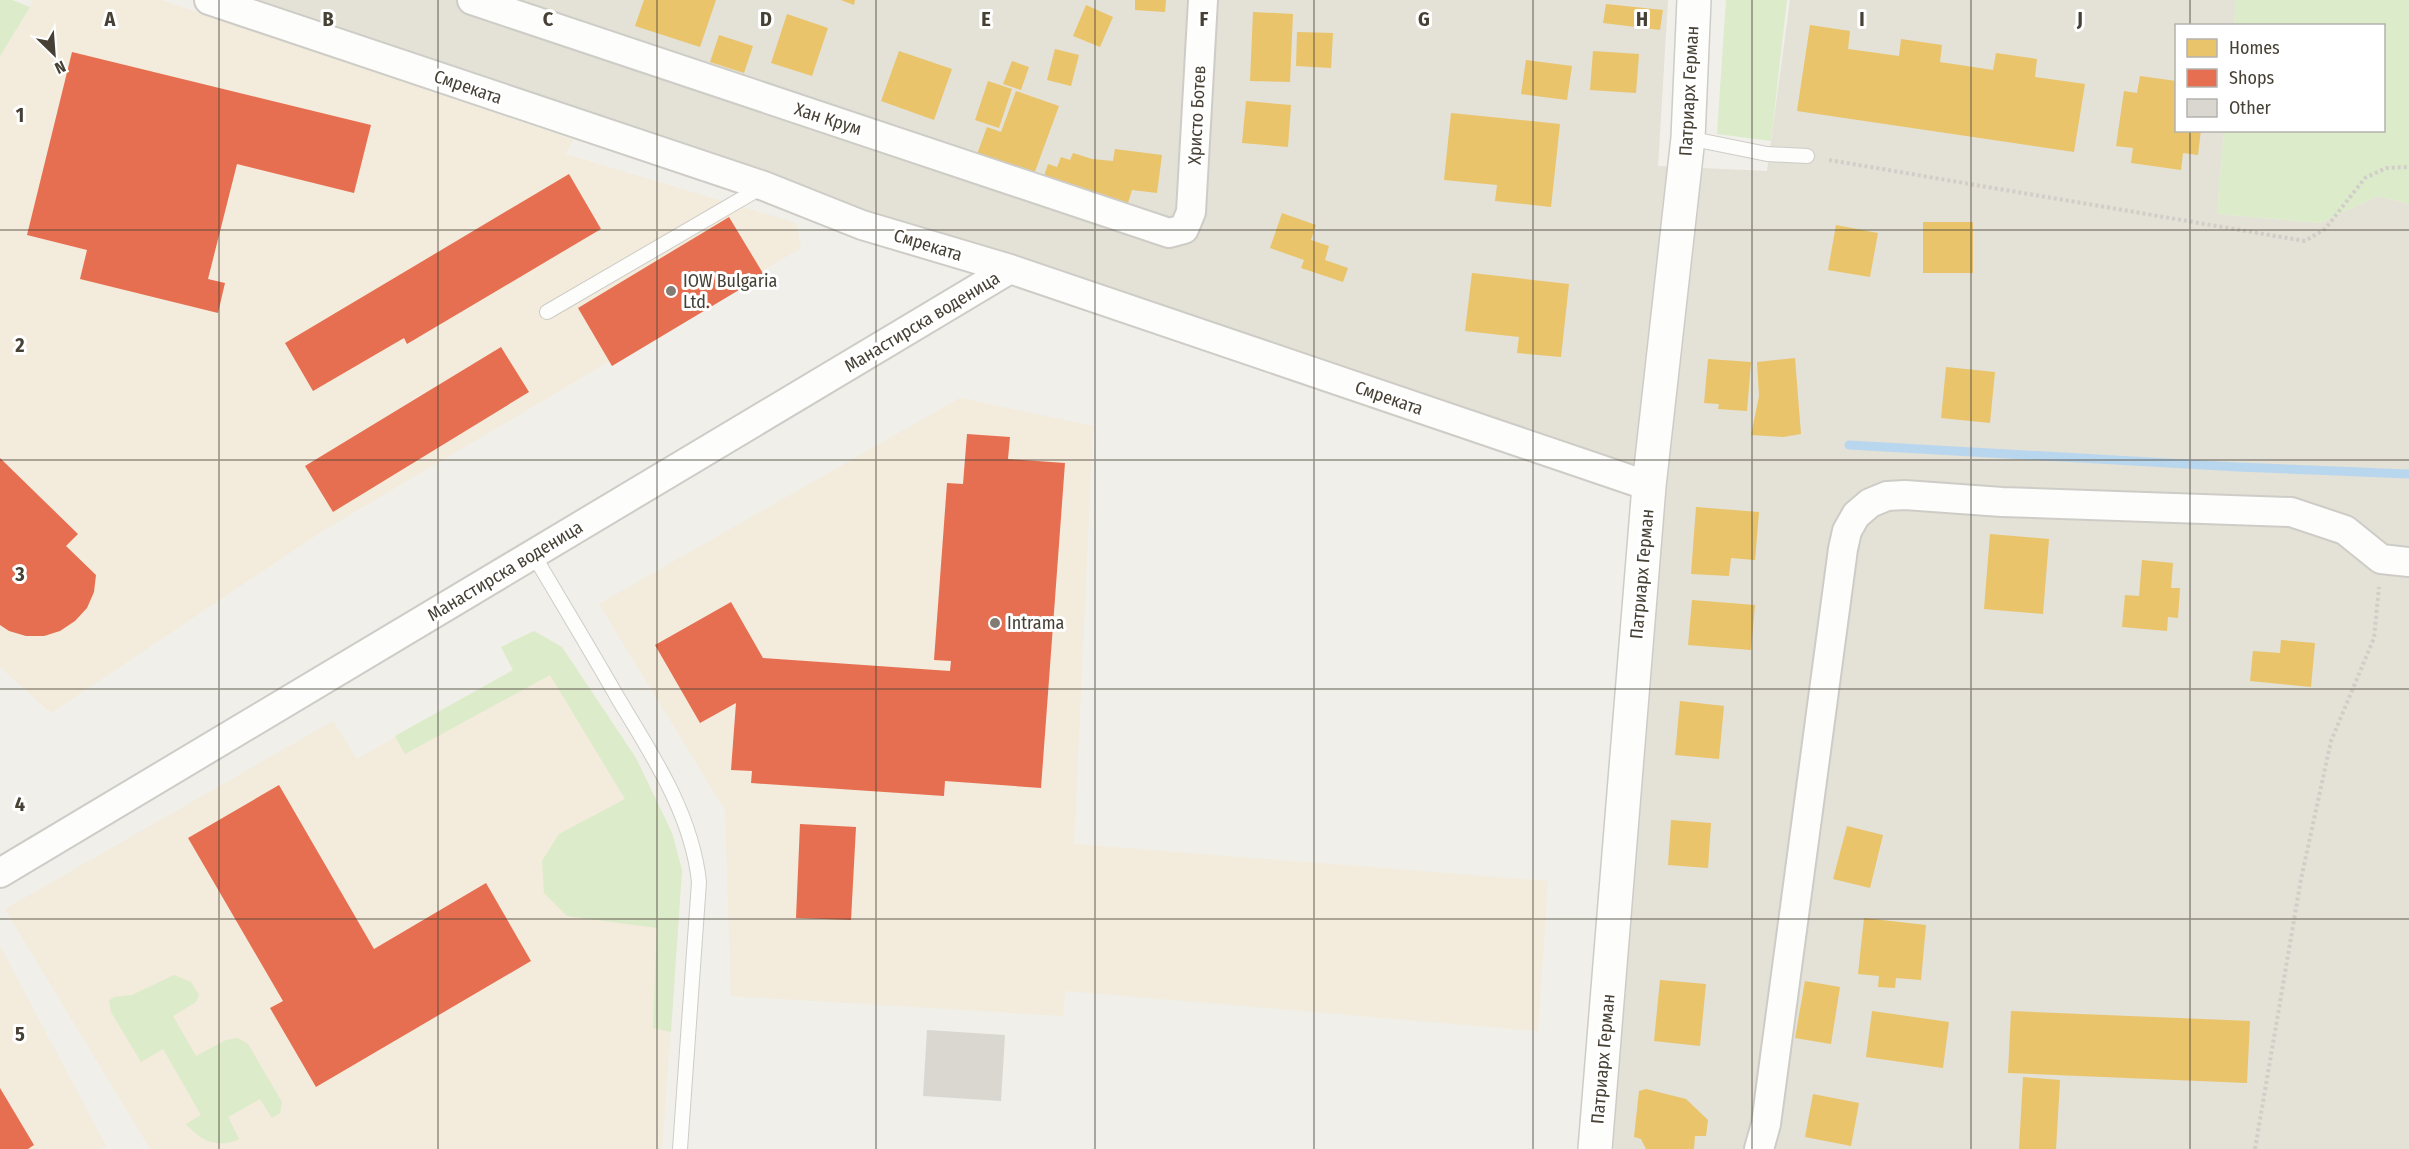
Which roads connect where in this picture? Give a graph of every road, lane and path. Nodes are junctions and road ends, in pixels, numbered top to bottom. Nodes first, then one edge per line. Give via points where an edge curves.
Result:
1 (209, 0) edge
2 (472, 0) edge
3 (1203, 0) edge
4 (1694, 0) edge
5 (1689, 138) junction
6 (1807, 156) joint
7 (2409, 167) edge
8 (764, 186) junction
9 (1184, 229) joint
10 (1010, 269) junction
11 (547, 312) dead end
12 (1649, 486) junction
13 (533, 554) junction
14 (2395, 560) edge
15 (0, 873) edge
16 (680, 1149) edge
17 (1595, 1149) edge
18 (1759, 1149) edge
19 (2255, 1149) edge

1 - 8 street, Смреката
2 - 9 street, Хан Крум via 1169,233
3 - 9 street, Христо Ботев via 1191,212
4 - 5 street, Патриарх Герман
5 - 6 lane via 1767,154
5 - 12 street, Патриарх Герман
6 - 7 path via 2305,241 2325,229 2365,178 2386,168
8 - 10 street, Смреката via 862,225
8 - 11 lane
10 - 12 street, Смреката
10 - 13 street, Манастирска воденица
12 - 17 street, Патриарх Герман
13 - 15 street, Манастирска воденица
13 - 16 lane via 648,747 681,811 697,856 699,882
14 - 18 street via 2344,530 2291,512 1905,495 1887,496 1856,515 1843,549 1766,1124
14 - 19 path via 2374,638 2331,741 2304,868

